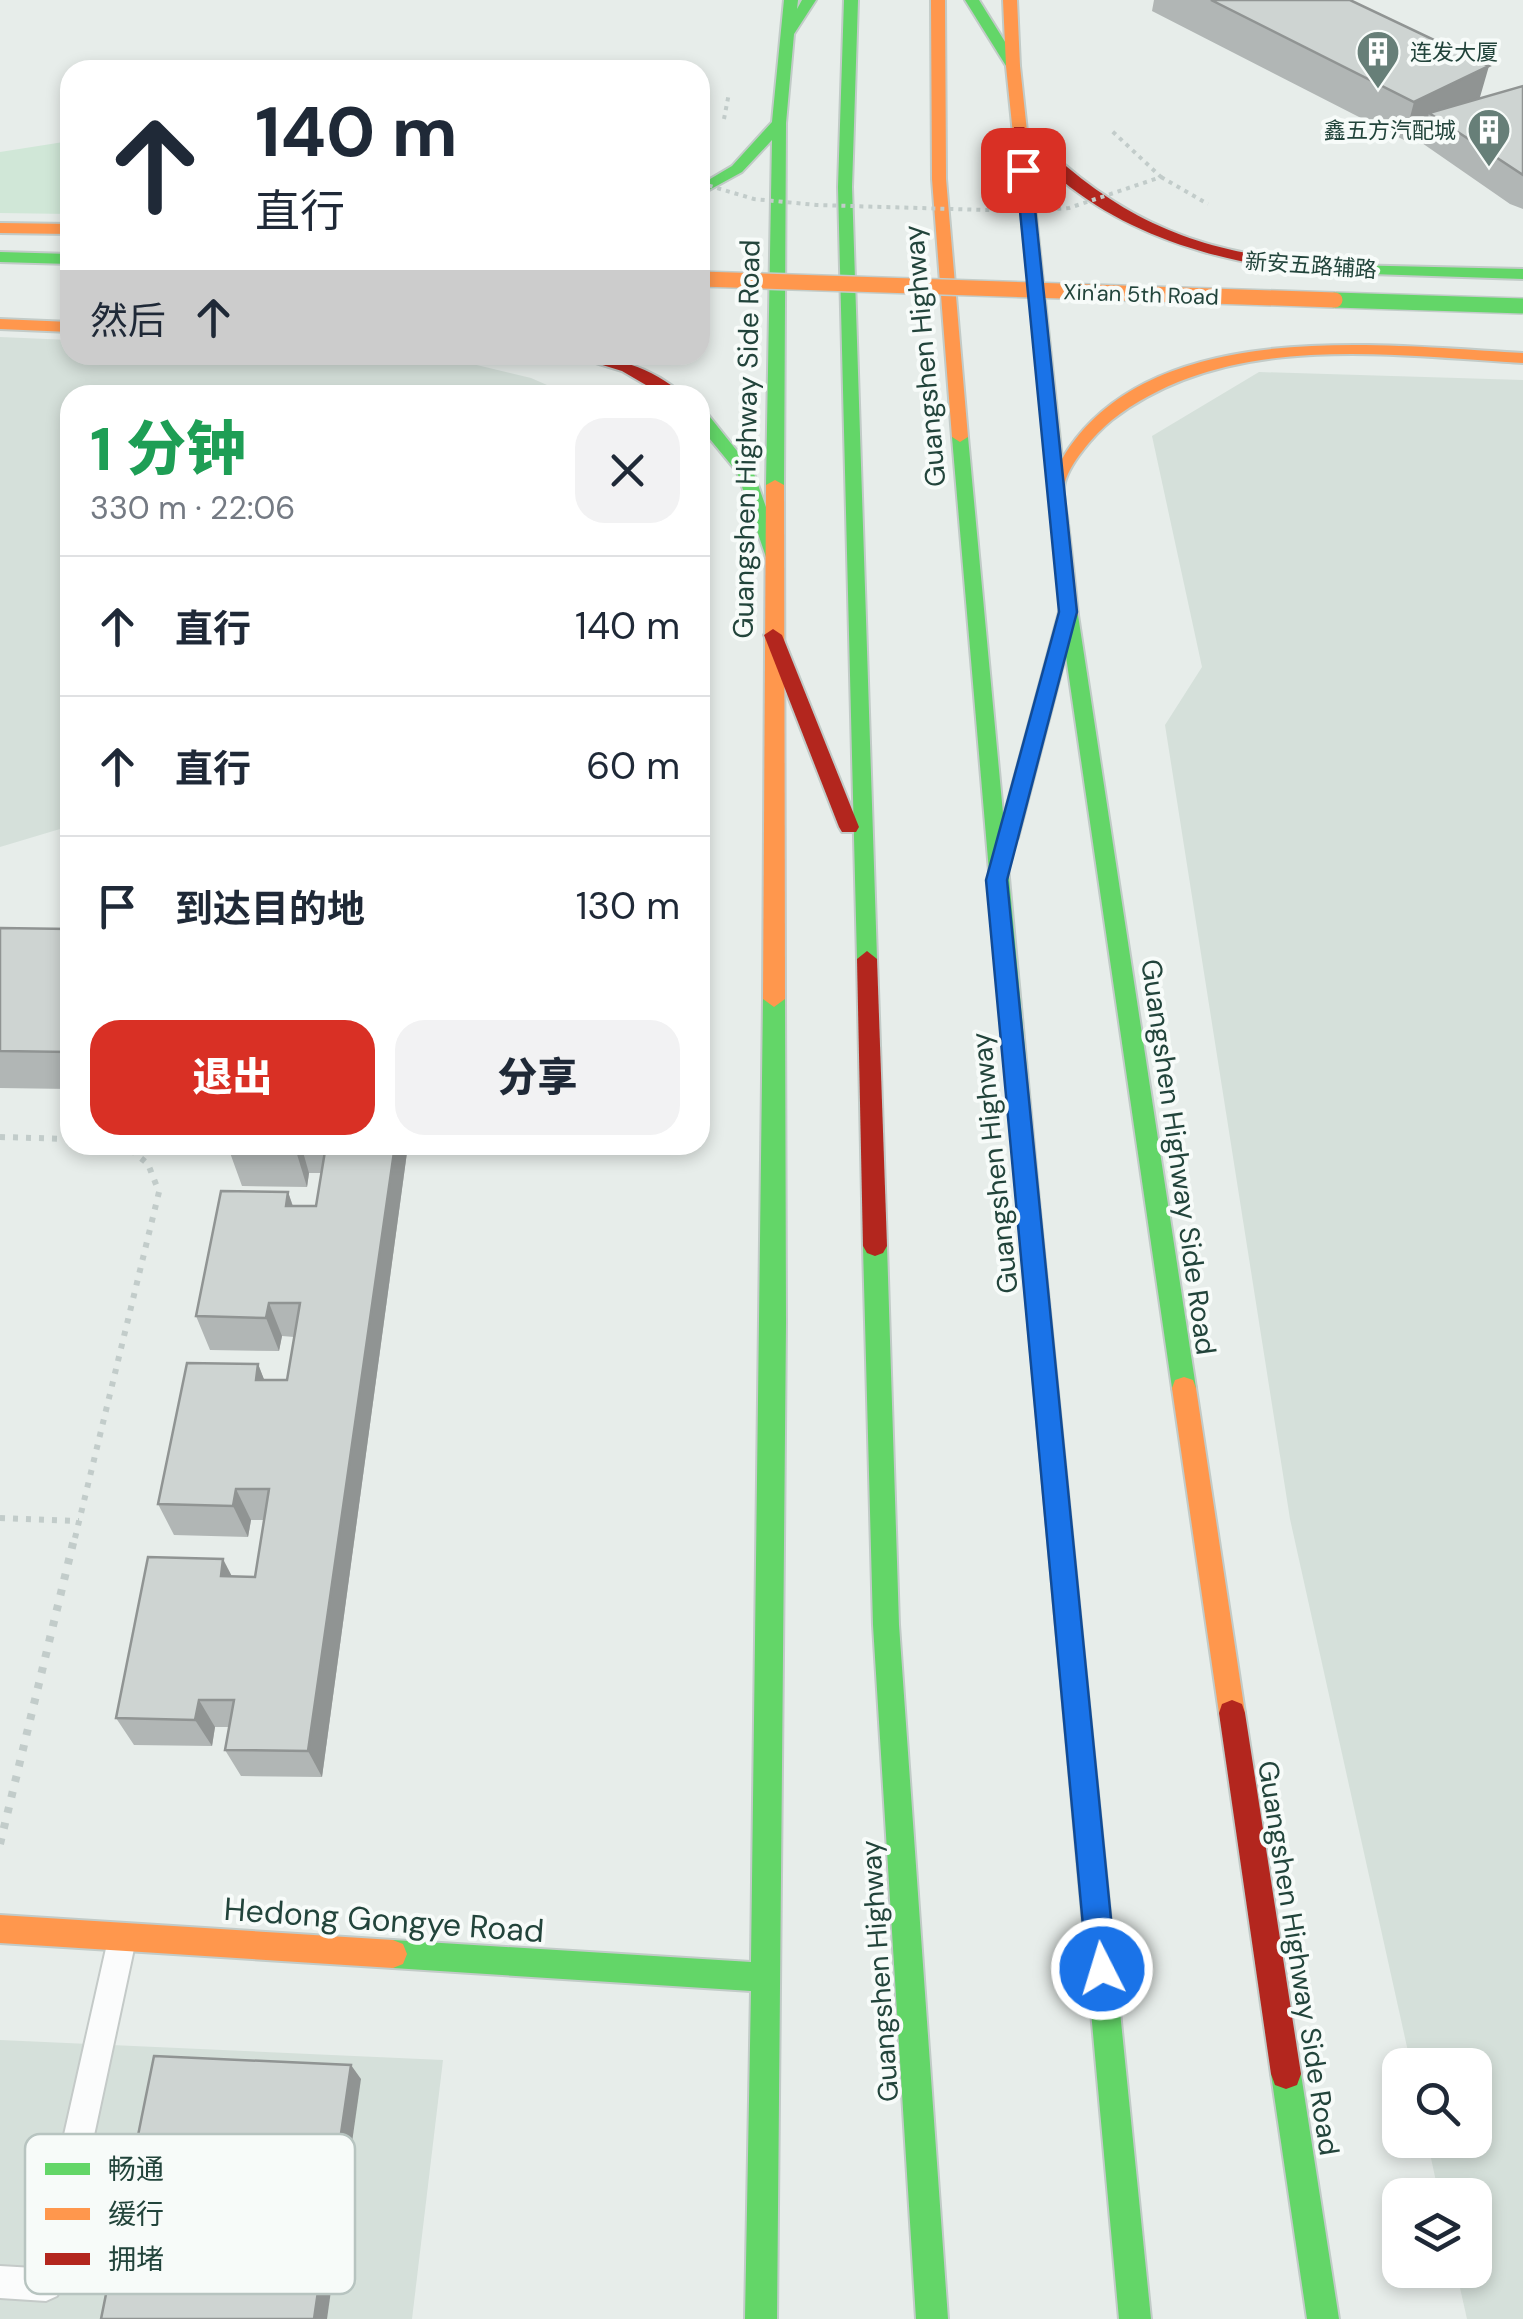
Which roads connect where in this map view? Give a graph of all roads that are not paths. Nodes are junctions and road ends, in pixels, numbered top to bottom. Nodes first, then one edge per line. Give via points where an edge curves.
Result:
1 (792, 0) edge
2 (809, 0) edge
3 (851, 0) edge
4 (938, 0) edge
5 (972, 0) edge
6 (1010, 0) edge
7 (789, 32) junction
8 (1013, 66) junction
9 (779, 123) junction
10 (1019, 130) junction
11 (710, 185) edge
12 (0, 228) edge
13 (60, 229) edge
14 (0, 256) edge
15 (60, 259) edge
16 (1523, 274) edge
17 (710, 279) edge
18 (1523, 306) edge
19 (759, 315) dead end
20 (876, 318) dead end
21 (935, 320) dead end
22 (974, 321) dead end
23 (1014, 322) dead end
24 (0, 324) edge
25 (1072, 324) dead end
26 (60, 327) edge
27 (1288, 330) dead end
28 (1523, 336) edge
29 (1523, 358) edge
30 (616, 365) edge
31 (658, 385) edge
32 (710, 428) edge
33 (1054, 485) junction
34 (774, 558) junction
35 (1068, 612) junction
36 (773, 634) junction
37 (864, 865) junction
38 (996, 880) junction
39 (0, 1929) edge
40 (122, 1936) junction
41 (765, 1977) junction
42 (79, 2134) edge
43 (0, 2282) edge
44 (25, 2284) edge
45 (760, 2319) edge
46 (932, 2319) edge
47 (1135, 2319) edge
48 (1323, 2319) edge

1 - 7 main road, Guangshen Highway Side Road
2 - 7 main road
3 - 37 main road, Guangshen Highway via 845,187
4 - 38 main road, Guangshen Highway via 939,180
5 - 8 main road
6 - 8 main road, Guangshen Highway Side Road
7 - 9 main road, Guangshen Highway Side Road
8 - 10 main road, Guangshen Highway Side Road
9 - 11 main road via 737,169
9 - 34 main road, Guangshen Highway Side Road
10 - 16 main road, 新安五路辅路 via 1075,187 1123,218 1212,254 1299,268
10 - 33 main road, Guangshen Highway Side Road
12 - 13 main road
14 - 15 main road
17 - 18 main road, Xin'an 5th Road, bridge
19 - 20 main road
21 - 22 main road
23 - 25 main road, Xin'an 5th Road
24 - 26 main road
27 - 28 main road
29 - 33 main road via 1281,353 1216,362 1127,400 1093,428
30 - 31 main road
32 - 34 main road via 744,471
33 - 35 main road, Guangshen Highway Side Road
34 - 36 main road, Guangshen Highway Side Road
35 - 38 main road
35 - 48 main road, Guangshen Highway Side Road
36 - 37 main road
36 - 41 main road, Guangshen Highway Side Road via 774,1322
37 - 46 main road, Guangshen Highway via 886,1625
38 - 47 main road, Guangshen Highway
39 - 40 main road, Hedong Gongye Road
40 - 41 main road, Hedong Gongye Road
40 - 42 lane
41 - 45 main road, Guangshen Highway Side Road
43 - 44 lane

